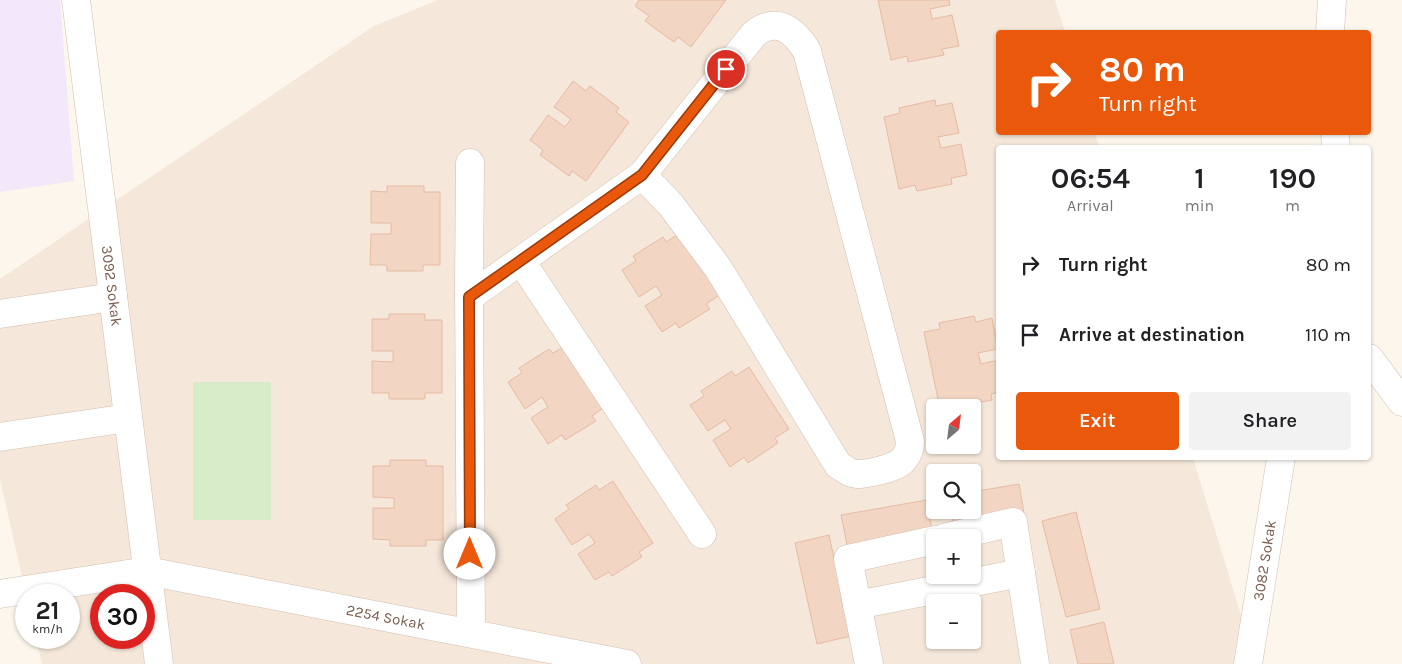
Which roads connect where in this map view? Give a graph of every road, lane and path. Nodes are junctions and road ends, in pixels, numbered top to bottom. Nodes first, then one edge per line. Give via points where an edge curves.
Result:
1 (76, 0) edge
2 (1332, 0) edge
3 (1330, 30) edge
4 (470, 163) dead end
5 (642, 175) junction
6 (521, 261) junction
7 (113, 297) junction
8 (469, 297) junction
9 (0, 314) edge
10 (1371, 361) edge
11 (1402, 402) edge
12 (128, 418) junction
13 (0, 437) edge
14 (1281, 460) edge
15 (981, 529) edge
16 (702, 534) dead end
17 (926, 542) edge
18 (147, 571) junction
19 (1021, 573) junction
20 (0, 594) edge
21 (857, 605) junction
22 (471, 633) junction
23 (617, 663) edge
24 (159, 664) edge
25 (869, 664) edge
26 (1035, 664) edge
27 (1248, 664) edge

1 - 7 street, 3092 Sokak
2 - 3 street
4 - 8 street
5 - 5 street via 754,34 766,27 780,26 800,39 807,51 910,441 910,448 902,461 864,474 853,474 838,465 718,268 671,205
5 - 6 street
6 - 8 street
6 - 16 street
7 - 9 street
7 - 12 street, 3092 Sokak
8 - 22 street
10 - 11 street
12 - 13 street
12 - 18 street, 3092 Sokak
14 - 27 street, 3082 Sokak
15 - 19 street via 1013,522
17 - 21 street via 848,559
18 - 20 street, 2254 Sokak
18 - 22 street, 2254 Sokak
18 - 24 street, 3092 Sokak
19 - 21 street
19 - 26 street
21 - 25 street
22 - 23 street, 2254 Sokak

